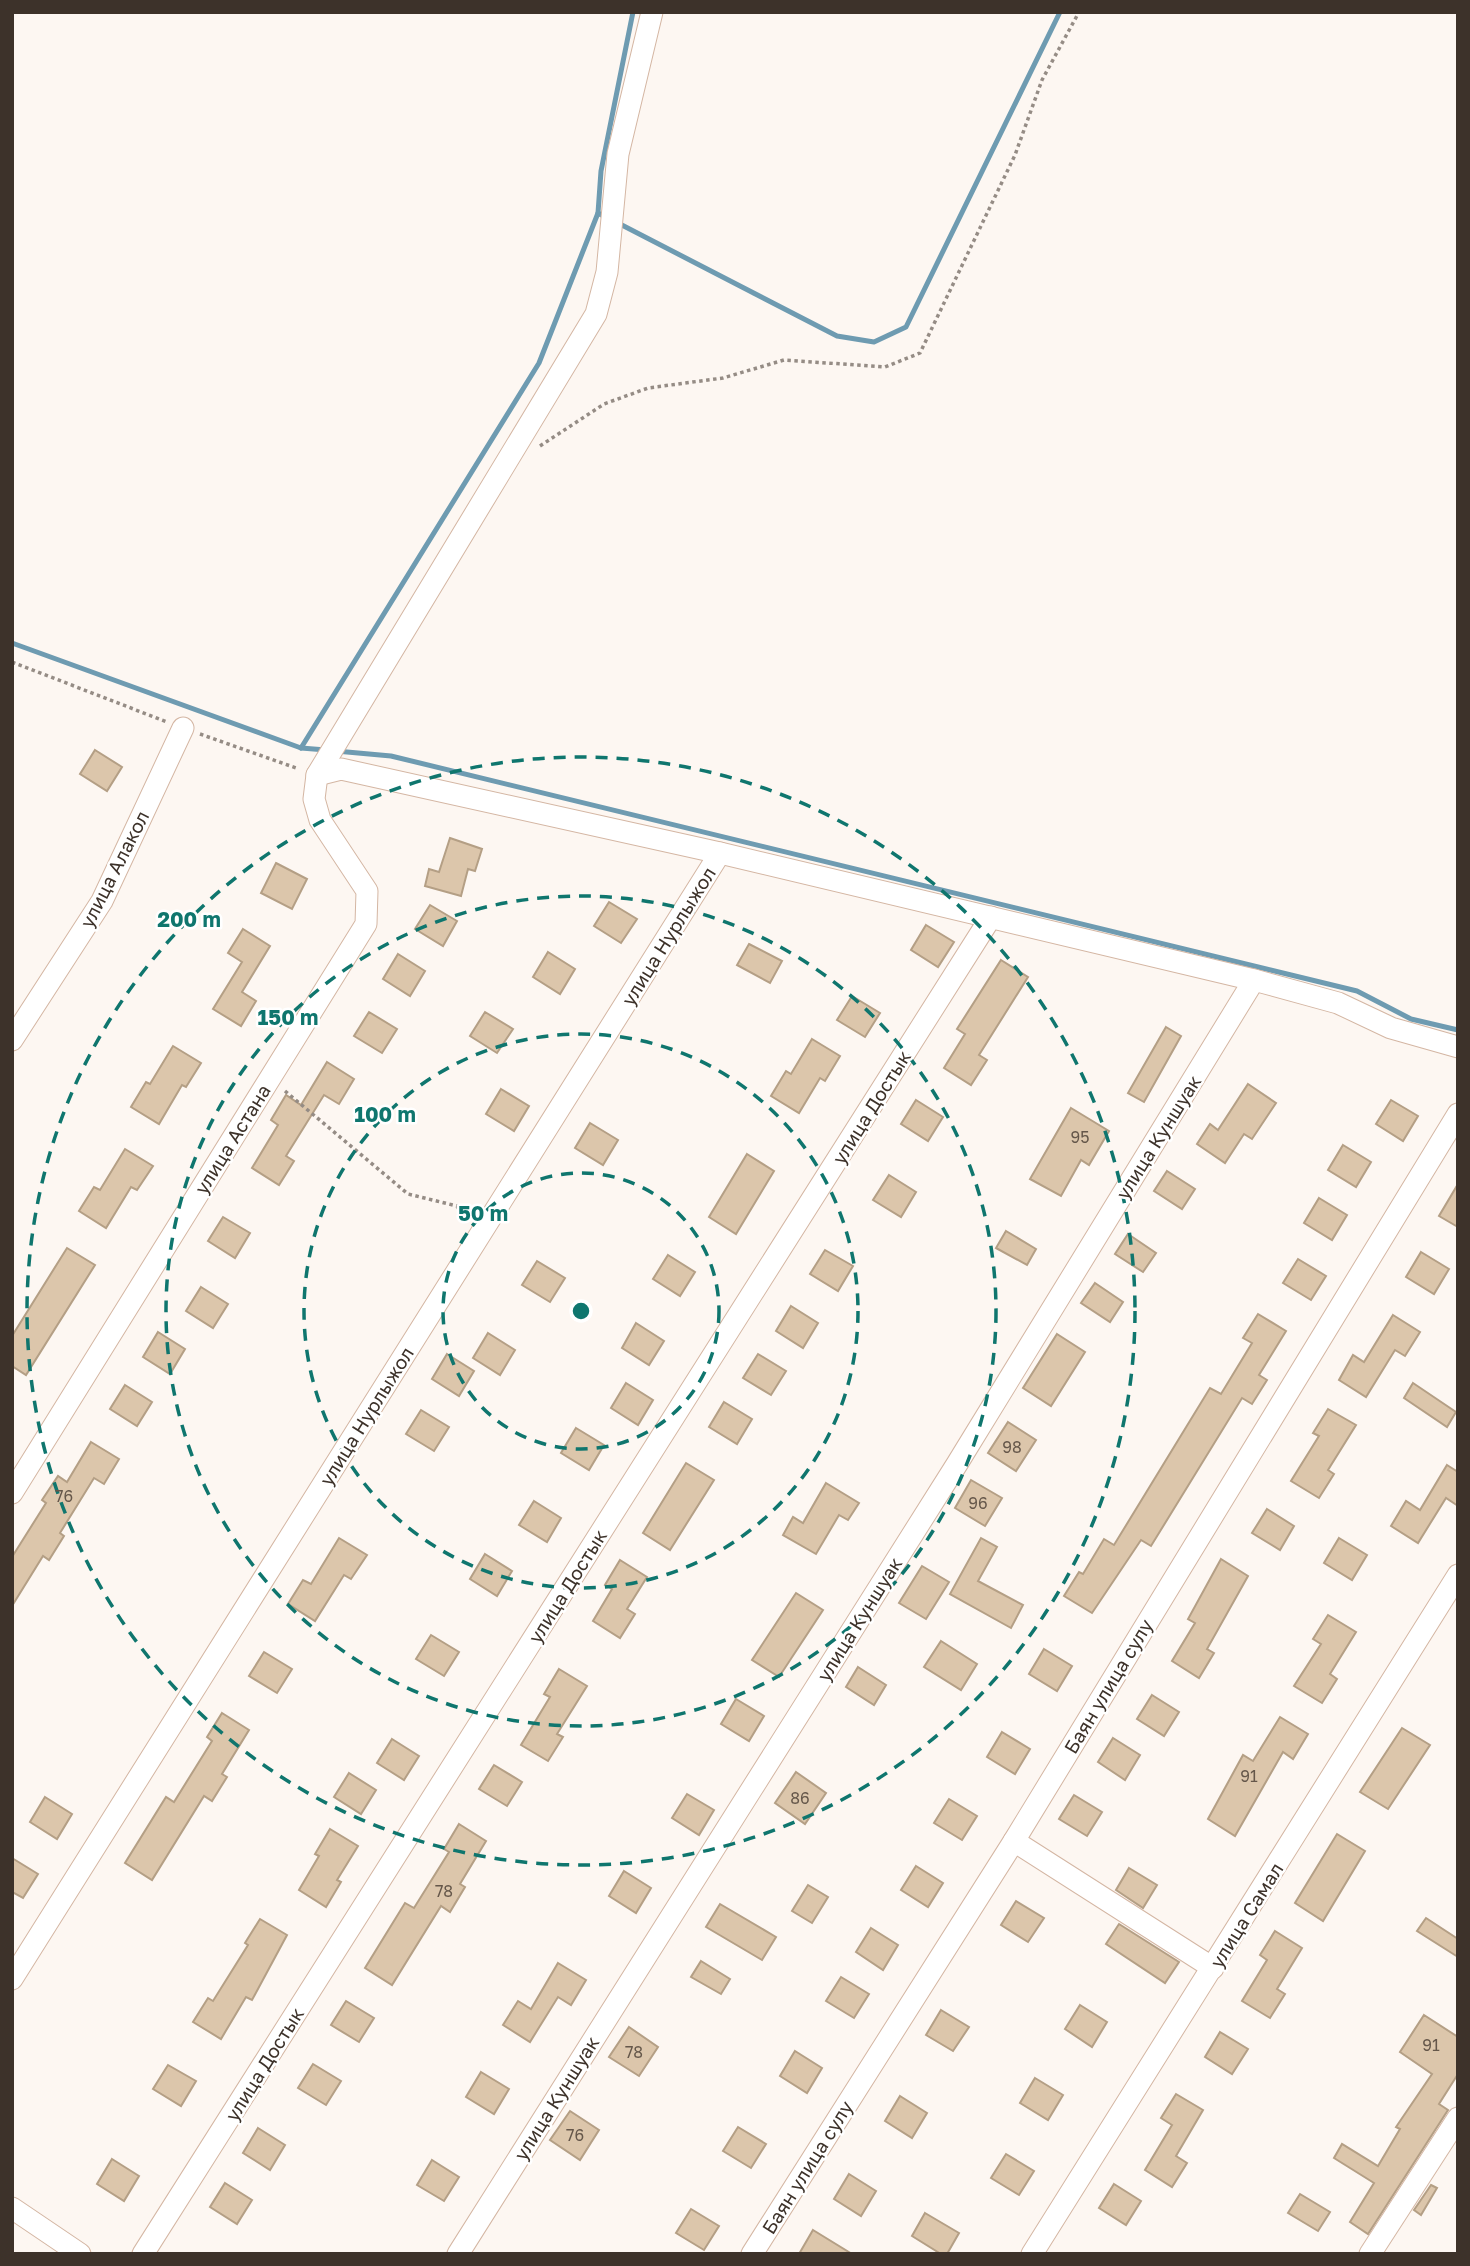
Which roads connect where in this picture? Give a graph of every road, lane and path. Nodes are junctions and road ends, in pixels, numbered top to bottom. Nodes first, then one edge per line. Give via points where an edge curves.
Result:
1 (652, 12) edge
2 (1079, 12) edge
3 (534, 450) dead end
4 (183, 728) dead end
5 (317, 775) junction
6 (720, 853) junction
7 (991, 917) junction
8 (1254, 980) junction
9 (12, 1040) edge
10 (1458, 1047) edge
11 (270, 1078) junction
12 (1458, 1114) edge
13 (477, 1240) junction
14 (12, 1493) edge
15 (1458, 1576) edge
16 (1014, 1841) junction
17 (1213, 1968) junction
18 (12, 1979) edge
19 (1458, 2118) edge
20 (12, 2208) edge
21 (80, 2254) edge
22 (143, 2254) edge
23 (457, 2254) edge
24 (752, 2254) edge
25 (1032, 2254) edge
26 (1370, 2254) edge

1 - 5 street via 618,154 607,272 596,314
2 - 3 path via 1042,80 1014,155 920,353 885,367 784,360 723,378 648,388 604,404
4 - 9 street, улица Алакол via 102,901
5 - 6 street via 341,769
5 - 11 street, улица Астана via 314,799 320,820 367,891 366,924
6 - 7 street
6 - 13 street, улица Нурлыжол
7 - 8 street
7 - 22 street, улица Достык
8 - 10 street via 1338,1003 1391,1028
8 - 23 street, улица Куншуак via 957,1464
11 - 13 path via 408,1194 457,1206
11 - 14 street, улица Астана
12 - 16 street, Баян улица сулу
13 - 18 street, улица Нурлыжол
15 - 17 street, улица Самал
16 - 17 street
16 - 24 street, Баян улица сулу
17 - 25 street, улица Самал
19 - 26 street
20 - 21 street

